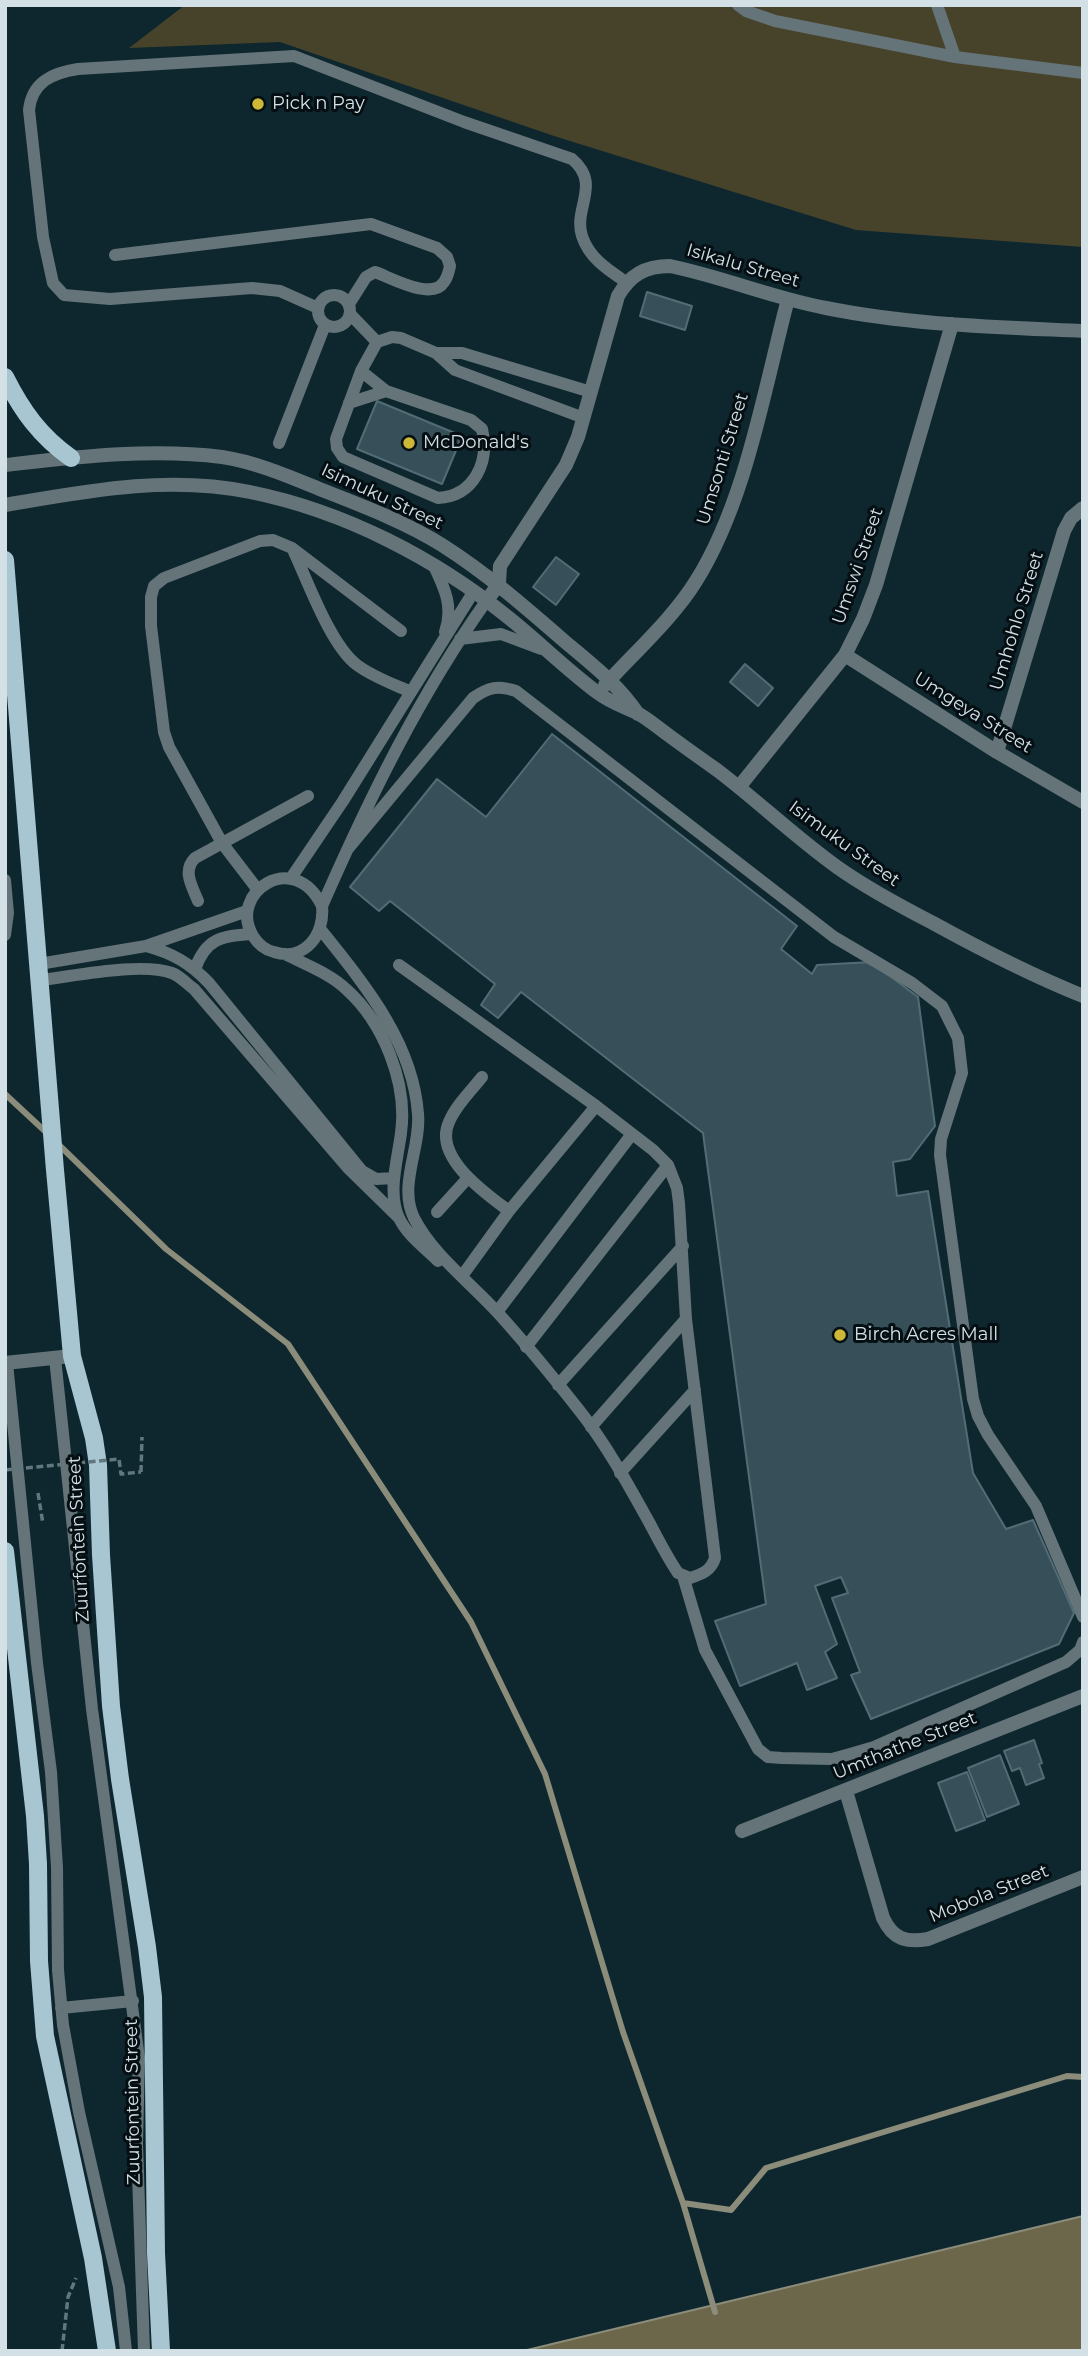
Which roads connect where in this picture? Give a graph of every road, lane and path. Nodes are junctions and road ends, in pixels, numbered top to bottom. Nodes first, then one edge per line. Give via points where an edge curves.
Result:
1 (738, 5) edge
2 (937, 5) edge
3 (955, 57) junction
4 (1083, 73) edge
5 (116, 255) dead end
6 (626, 282) junction
7 (788, 299) junction
8 (318, 309) junction
9 (349, 309) junction
10 (952, 324) junction
11 (325, 325) junction
12 (1083, 331) edge
13 (377, 342) junction
14 (436, 353) junction
15 (361, 371) junction
16 (5, 377) edge
17 (386, 391) junction
18 (591, 392) junction
19 (349, 403) junction
20 (584, 418) junction
21 (279, 443) dead end
22 (71, 458) junction
23 (5, 465) edge
24 (5, 505) edge
25 (1083, 508) edge
26 (292, 548) junction
27 (5, 560) edge
28 (433, 564) junction
29 (500, 566) junction
30 (484, 574) junction
31 (499, 584) junction
32 (474, 591) junction
33 (486, 600) junction
34 (401, 631) dead end
35 (460, 639) junction
36 (439, 649) junction
37 (548, 652) junction
38 (845, 655) junction
39 (610, 680) junction
40 (411, 692) junction
41 (598, 693) junction
42 (638, 714) junction
43 (997, 752) junction
44 (739, 788) junction
45 (308, 796) dead end
46 (1083, 802) edge
47 (222, 843) junction
48 (347, 850) junction
49 (290, 878) junction
50 (5, 880) edge
51 (258, 890) junction
52 (198, 901) dead end
53 (322, 906) junction
54 (247, 911) junction
55 (321, 930) junction
56 (5, 934) edge
57 (251, 934) junction
58 (146, 946) junction
59 (285, 954) junction
60 (399, 965) dead end
61 (195, 969) junction
62 (40, 972) junction
63 (1083, 996) edge
64 (482, 1077) dead end
65 (596, 1107) junction
66 (632, 1134) junction
67 (668, 1165) junction
68 (394, 1178) junction
69 (467, 1179) junction
70 (509, 1211) junction
71 (437, 1212) dead end
72 (398, 1217) junction
73 (682, 1246) junction
74 (462, 1276) junction
75 (473, 1288) junction
76 (497, 1312) junction
77 (686, 1319) junction
78 (526, 1347) junction
79 (63, 1357) junction
80 (6, 1363) edge
81 (558, 1385) junction
82 (695, 1390) junction
83 (591, 1427) junction
84 (142, 1437) dead end
85 (5, 1470) edge
86 (620, 1473) junction
87 (5, 1551) edge
88 (683, 1576) junction
89 (1083, 1617) edge
90 (1083, 1642) edge
91 (1083, 1696) edge
92 (846, 1791) junction
93 (742, 1831) dead end
94 (1083, 1877) edge
95 (132, 2001) junction
96 (61, 2008) junction
97 (93, 2258) junction
98 (62, 2351) edge
99 (107, 2351) edge
100 (125, 2351) edge
101 (144, 2351) edge
102 (161, 2351) edge

1 - 3 lane via 775,21
2 - 3 lane
3 - 4 lane
5 - 9 lane via 371,224 437,248 447,257 450,266 437,289 426,291 375,272 366,277
6 - 7 street, Isikalu Street via 644,269 670,265
6 - 8 lane via 600,264 582,236 586,183 572,159 295,56 78,69 62,71 36,88 29,110 43,237 53,283 64,295 110,299 252,288 280,291
6 - 18 street
7 - 10 street, Isikalu Street via 863,315
7 - 39 street, Umsonti Street via 746,463 717,546 694,584
8 - 9 lane via 324,299 334,295 345,299
8 - 11 lane via 318,318
9 - 11 lane via 348,319 340,326
9 - 13 lane
10 - 12 street, Isikalu Street
10 - 38 street, Umswi Street via 876,585
11 - 21 lane
13 - 14 lane via 401,338
13 - 15 lane
14 - 18 lane via 462,353
14 - 20 lane via 455,370
15 - 17 lane
15 - 19 lane
16 - 22 main road via 37,429
17 - 19 lane
17 - 19 lane via 471,420 482,429 485,454 466,490 451,498 438,498 344,457 336,439
18 - 20 street
20 - 29 street via 566,465
22 - 23 street, Isimuku Street
22 - 30 street, Isimuku Street via 203,455 258,466 417,531
24 - 28 street, Isimuku Street via 159,484 251,492 340,519
25 - 43 street, Umhohlo Street via 1064,531
26 - 34 lane
26 - 40 lane via 346,654 356,665
26 - 47 lane via 273,540 260,541 164,578 150,597 164,732 175,761
27 - 62 main road, Zuurfontein Street
28 - 32 street, Isimuku Street
28 - 36 lane via 449,607
29 - 30 street
29 - 31 street
30 - 31 street, Isimuku Street
30 - 32 street
31 - 33 street
31 - 39 street, Isimuku Street
32 - 33 street, Isimuku Street
32 - 36 lane
33 - 35 lane
33 - 37 street, Isimuku Street
35 - 37 lane via 501,634
35 - 48 lane via 399,742
36 - 40 lane
37 - 41 street, Isimuku Street
38 - 43 street, Umgeya Street
38 - 44 street, Umswi Street
39 - 41 street, Umsonti Street
39 - 42 street, Isimuku Street
40 - 49 lane
41 - 42 street, Isimuku Street
42 - 44 street, Isimuku Street
43 - 46 street, Umgeya Street
44 - 63 street, Isimuku Street via 883,897 986,953
45 - 47 lane
47 - 51 lane
47 - 52 lane via 189,864 187,873
48 - 53 lane
48 - 89 lane via 472,698 487,688 501,686 516,691 834,937 942,1006 958,1038 961,1057 962,1073 940,1156 973,1399 988,1435 1036,1506
49 - 51 lane via 279,878
49 - 53 lane via 305,883
50 - 56 lane
51 - 54 lane
53 - 55 lane
54 - 57 lane
54 - 58 lane
55 - 59 lane via 307,947
55 - 74 lane via 377,1003 403,1053 418,1115 409,1177 412,1214
57 - 59 lane via 265,949
57 - 61 lane via 213,942 202,952
58 - 61 lane via 175,955
58 - 62 lane
59 - 68 lane via 345,988 391,1055 402,1113
60 - 65 lane
61 - 68 lane via 362,1171 376,1179
62 - 72 lane via 142,970 173,974 184,981 349,1169
62 - 79 main road, Zuurfontein Street
64 - 69 lane via 454,1113 446,1136
65 - 66 lane
65 - 70 lane
66 - 67 lane
66 - 76 lane
67 - 73 lane via 677,1188
67 - 78 lane
68 - 72 lane
69 - 70 lane
69 - 71 lane
70 - 74 lane
72 - 75 lane via 463,1286
73 - 77 lane
73 - 81 lane
74 - 75 lane
75 - 76 lane
76 - 78 lane
77 - 82 lane
77 - 83 lane
78 - 81 lane
79 - 80 street
79 - 95 lane via 92,1709
79 - 102 main road, Zuurfontein Street via 94,1438 98,1465 111,1706 152,1985
80 - 96 lane via 51,1772
81 - 83 lane
82 - 86 lane
82 - 88 lane via 715,1558 705,1572
83 - 86 lane
84 - 85 path, bridge via 141,1472 121,1474 119,1459
86 - 88 lane via 674,1568
87 - 97 main road via 35,1816 44,2024
88 - 90 lane via 705,1650 758,1749 768,1757 832,1759 874,1746 1066,1662
91 - 92 street, Umthathe Street
92 - 93 street, Umthathe Street
92 - 94 street, Mobola Street via 883,1918 895,1935 906,1941 928,1939
95 - 96 lane
95 - 101 lane via 139,2058
96 - 100 lane via 79,2112 119,2287
97 - 98 path via 68,2297
97 - 99 main road

